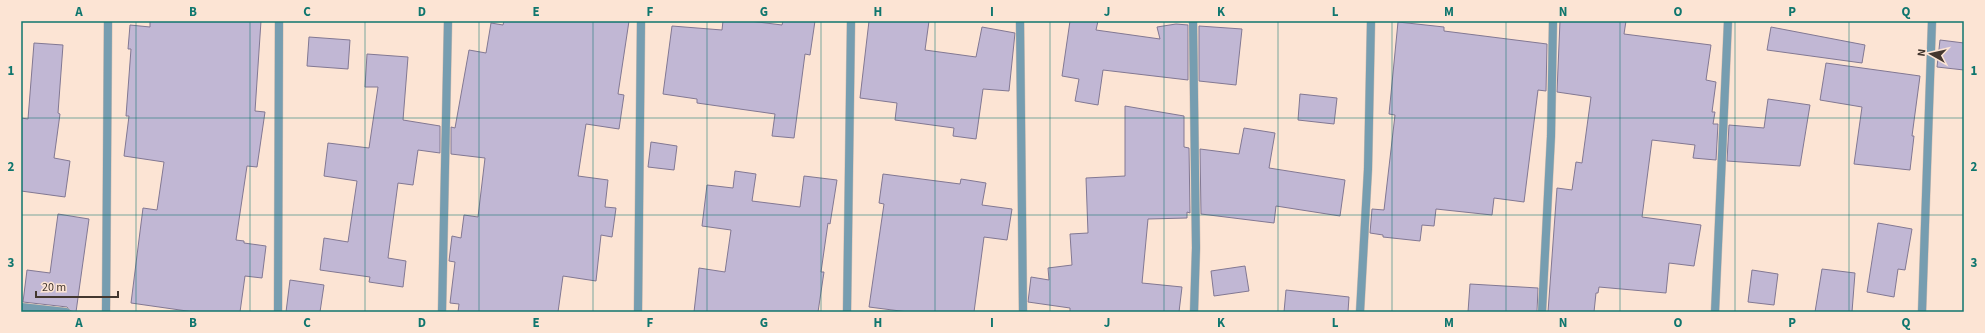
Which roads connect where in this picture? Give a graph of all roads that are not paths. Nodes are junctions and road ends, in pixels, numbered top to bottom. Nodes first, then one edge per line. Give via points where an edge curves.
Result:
1 (108, 21) edge
2 (279, 21) edge
3 (448, 21) edge
4 (641, 21) edge
5 (851, 21) edge
6 (1020, 21) edge
7 (1193, 21) edge
8 (1371, 21) edge
9 (1553, 21) edge
10 (1728, 21) edge
11 (1932, 21) edge
12 (21, 307) edge
13 (66, 312) edge
14 (106, 312) edge
15 (278, 312) edge
16 (442, 312) edge
17 (638, 312) edge
18 (847, 312) edge
19 (1023, 312) edge
20 (1194, 312) edge
21 (1360, 312) edge
22 (1542, 312) edge
23 (1715, 312) edge
24 (1922, 312) edge

1 - 14 street
2 - 15 street
3 - 16 street
4 - 17 street
5 - 18 street
6 - 19 street
7 - 20 street via 1196,248
8 - 21 street via 1368,170
9 - 22 street via 1551,136
10 - 23 street
11 - 24 street
12 - 13 street

